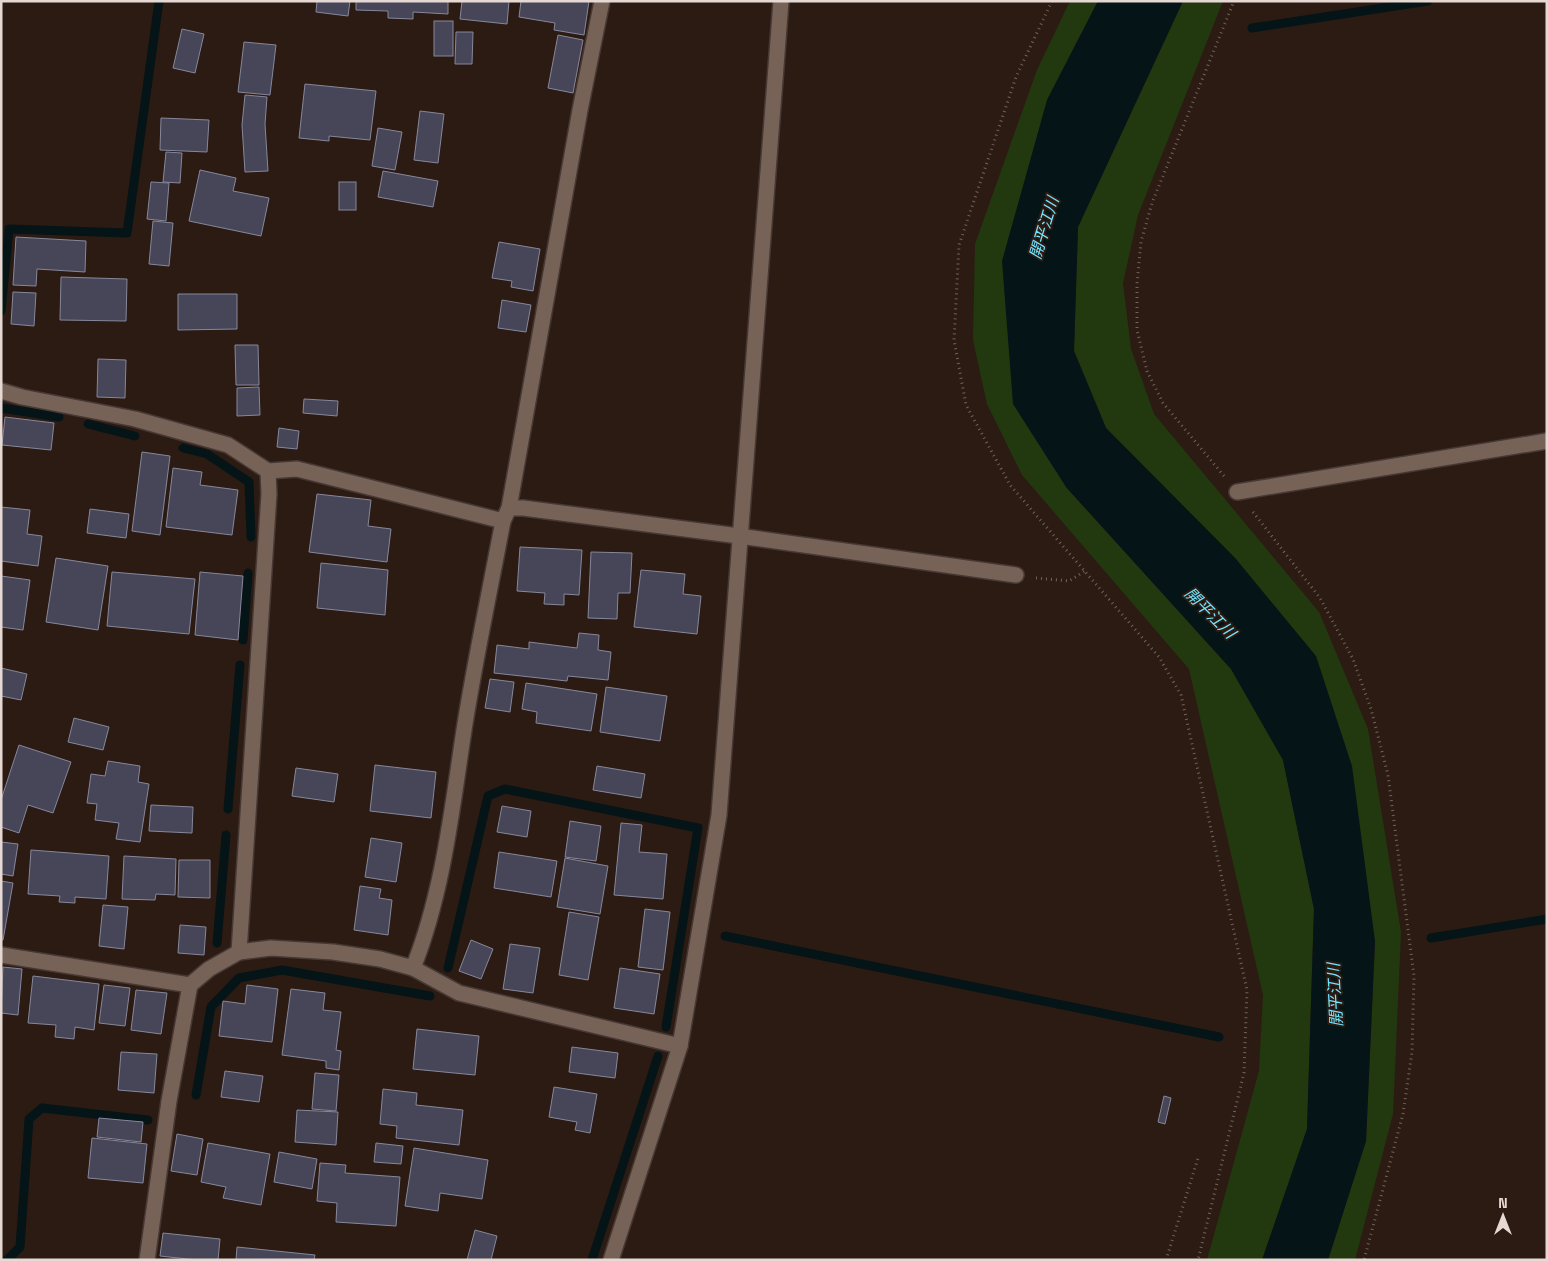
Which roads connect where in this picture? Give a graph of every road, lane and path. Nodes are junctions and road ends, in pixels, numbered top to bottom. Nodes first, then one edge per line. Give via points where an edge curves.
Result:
1 (602, 1) edge
2 (781, 1) edge
3 (1052, 1) edge
4 (1234, 1) edge
5 (1, 391) edge
6 (1547, 441) edge
7 (268, 471) junction
8 (1237, 492) junction
9 (506, 514) junction
10 (739, 536) junction
11 (1085, 570) junction
12 (1016, 575) joint
13 (239, 952) junction
14 (1, 955) edge
15 (413, 968) junction
16 (190, 985) junction
17 (680, 1046) junction
18 (1199, 1155) dead end
19 (147, 1260) edge
20 (611, 1260) edge
21 (1166, 1260) edge
22 (1198, 1260) edge
23 (1364, 1260) edge

1 - 9 street
2 - 10 street
3 - 11 path via 1016,77 959,246 954,340 966,405 1010,485
4 - 8 path via 1152,203 1141,242 1136,284 1137,330 1148,371 1163,403
5 - 7 street via 135,419 228,445
6 - 8 street
7 - 9 street via 297,469
7 - 13 street
8 - 23 path via 1320,598 1348,650 1371,709 1388,776 1414,976 1412,1052 1403,1114
9 - 10 street via 523,508
9 - 15 street via 469,698 450,828 424,941
10 - 12 street
10 - 17 street via 719,815
11 - 12 path via 1069,581
11 - 22 path via 1159,657 1181,695 1247,990 1244,1073
13 - 15 street via 272,948 333,952
13 - 16 street via 209,969
14 - 16 street
15 - 17 street via 459,994
16 - 19 street via 169,1101
17 - 20 street
18 - 21 path

